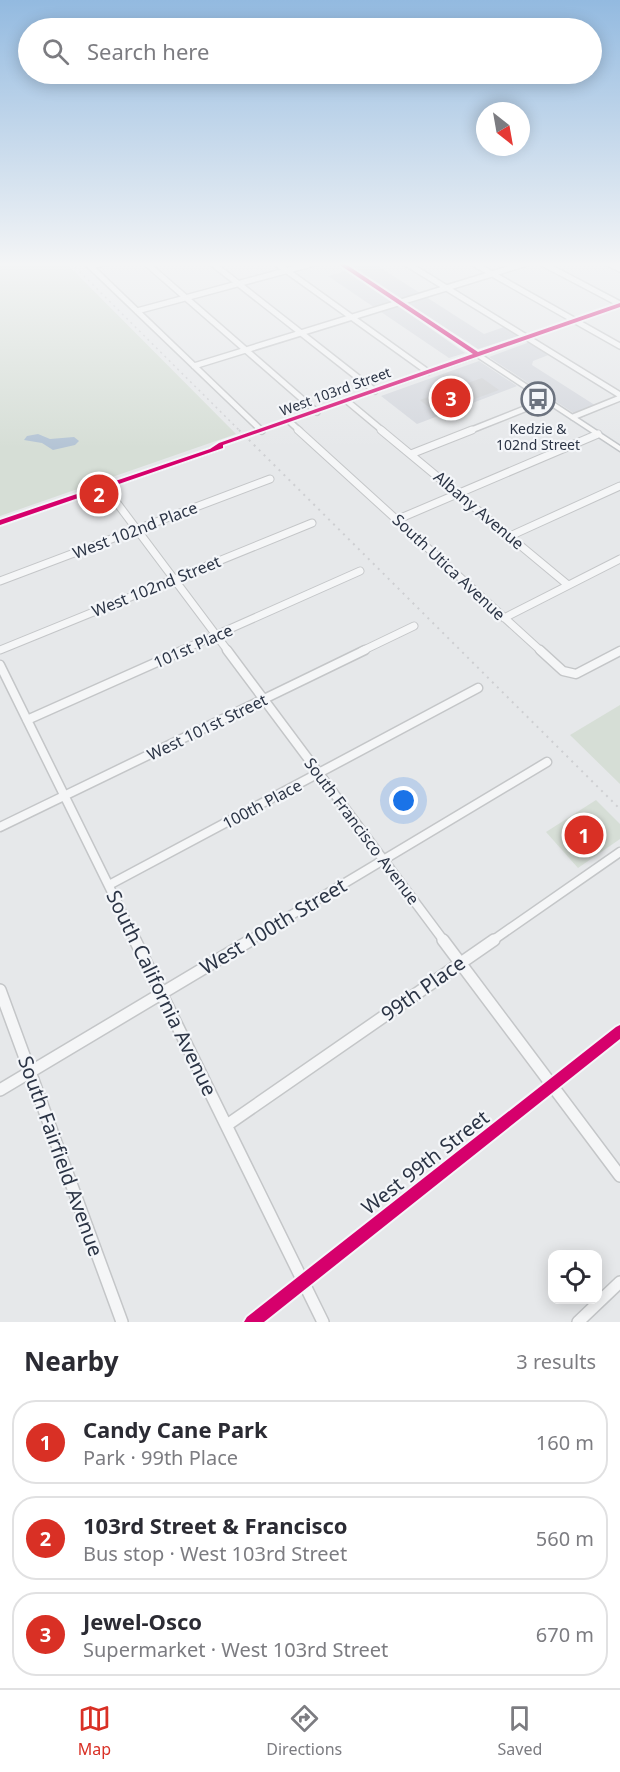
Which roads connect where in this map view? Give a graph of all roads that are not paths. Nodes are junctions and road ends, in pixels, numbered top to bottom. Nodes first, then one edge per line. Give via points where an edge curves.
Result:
1 (152, 325) edge
2 (217, 325) edge
3 (290, 325) edge
4 (327, 325) edge
5 (362, 325) edge
6 (432, 325) edge
7 (505, 325) edge
8 (565, 325) edge
9 (583, 325) edge
10 (301, 333) junction
11 (527, 338) junction
12 (620, 346) edge
13 (246, 350) junction
14 (478, 355) junction
15 (194, 366) junction
16 (428, 372) junction
17 (375, 391) junction
18 (620, 396) edge
19 (547, 400) junction
20 (347, 401) junction
21 (317, 412) junction
22 (573, 417) junction
23 (290, 422) junction
24 (262, 431) junction
25 (598, 434) junction
26 (620, 448) edge
27 (411, 454) junction
28 (270, 479) dead end
29 (620, 486) edge
30 (105, 487) junction
31 (458, 493) junction
32 (396, 520) junction
33 (0, 523) edge
34 (312, 523) dead end
35 (137, 530) junction
36 (510, 536) junction
37 (620, 559) edge
38 (360, 572) dead end
39 (174, 579) junction
40 (0, 581) edge
41 (568, 585) junction
42 (504, 618) junction
43 (414, 626) dead end
44 (216, 636) junction
45 (0, 650) edge
46 (620, 651) edge
47 (0, 665) edge
48 (478, 688) dead end
49 (264, 699) junction
50 (27, 720) junction
51 (547, 762) dead end
52 (320, 774) junction
53 (64, 796) junction
54 (0, 827) edge
55 (620, 852) edge
56 (384, 860) junction
57 (109, 885) junction
58 (460, 962) junction
59 (0, 990) edge
60 (161, 993) junction
61 (620, 1031) edge
62 (30, 1071) junction
63 (552, 1084) junction
64 (0, 1090) edge
65 (227, 1125) junction
66 (620, 1176) edge
67 (304, 1282) junction
68 (620, 1282) edge
69 (122, 1322) edge
70 (252, 1322) edge
71 (323, 1322) edge
72 (578, 1322) edge

1 - 15 street
2 - 13 street
3 - 10 street
4 - 10 street
5 - 16 street
6 - 14 main road
7 - 11 street
8 - 11 main road, West 103rd Street
9 - 12 street
10 - 13 street
10 - 17 street
11 - 14 main road, West 103rd Street
11 - 18 street
13 - 15 street
13 - 21 street
14 - 16 main road, West 103rd Street
14 - 19 main road
15 - 24 street
16 - 17 main road, West 103rd Street
17 - 20 main road, West 103rd Street
18 - 22 street
19 - 22 main road
19 - 27 street
20 - 21 main road, West 103rd Street
20 - 27 street, Albany Avenue
21 - 23 main road, West 103rd Street
22 - 25 main road
23 - 24 main road, West 103rd Street
23 - 32 street, South Utica Avenue
24 - 30 main road, West 103rd Street
25 - 26 main road
25 - 31 street
27 - 31 street, Albany Avenue
28 - 35 street, West 102nd Place
29 - 36 street
30 - 33 main road, West 103rd Street
30 - 35 street, South Francisco Avenue
31 - 32 street
31 - 36 street, Albany Avenue
32 - 42 street, South Utica Avenue
34 - 39 street, West 102nd Street
35 - 39 street, South Francisco Avenue
35 - 40 street, West 102nd Place
36 - 41 street, Albany Avenue
37 - 41 street
38 - 44 street, 101st Place
39 - 44 street, South Francisco Avenue
39 - 45 street, West 102nd Street
41 - 42 street
42 - 46 street, South Utica Avenue via 569,674 584,671
43 - 49 street, West 101st Street
44 - 49 street, South Francisco Avenue
44 - 50 street, 101st Place
47 - 50 street, South California Avenue
48 - 52 street, 100th Place
49 - 52 street, South Francisco Avenue
49 - 53 street, West 101st Street
50 - 53 street, South California Avenue
51 - 56 street, West 100th Street
52 - 56 street, South Francisco Avenue
52 - 57 street, 100th Place
53 - 54 street, West 101st Street
53 - 57 street, South California Avenue
55 - 58 street, 99th Place
56 - 58 street, South Francisco Avenue
56 - 60 street, West 100th Street
57 - 60 street, South California Avenue
58 - 63 street, South Francisco Avenue
58 - 65 street, 99th Place
59 - 62 street, South Fairfield Avenue
60 - 62 street, West 100th Street
60 - 65 street, South California Avenue
61 - 63 street, West 99th Street
62 - 64 street, West 100th Street
62 - 69 street, South Fairfield Avenue
63 - 66 street, South Francisco Avenue
63 - 67 street, West 99th Street
65 - 67 street, South California Avenue
67 - 70 street, West 99th Street
67 - 71 street, South California Avenue
68 - 72 street

